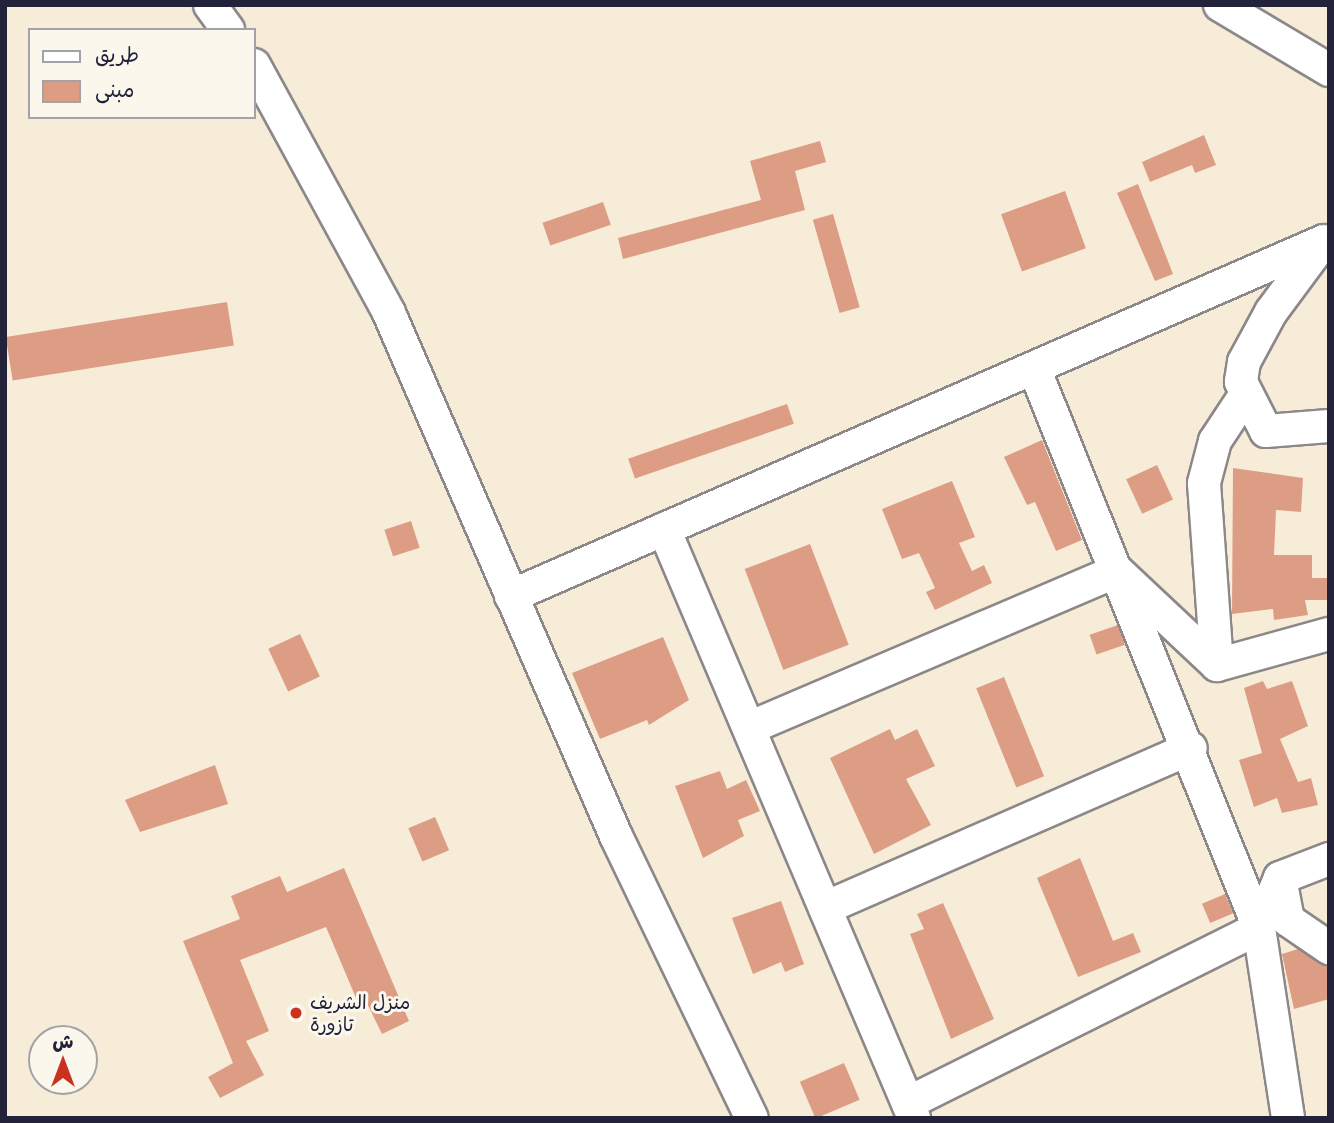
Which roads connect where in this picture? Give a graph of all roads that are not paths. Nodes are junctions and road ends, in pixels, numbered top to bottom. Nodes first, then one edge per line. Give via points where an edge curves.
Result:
1 (210, 5) edge
2 (1220, 5) edge
3 (227, 28) edge
4 (256, 69) edge
5 (1329, 70) edge
6 (1326, 236) edge
7 (1034, 368) junction
8 (1244, 397) junction
9 (1329, 426) edge
10 (664, 529) junction
11 (1117, 571) junction
12 (511, 596) junction
13 (1329, 634) edge
14 (1217, 666) junction
15 (749, 729) junction
16 (1191, 748) junction
17 (1329, 859) edge
18 (1280, 878) junction
19 (825, 908) junction
20 (1259, 928) junction
21 (1329, 948) edge
22 (911, 1111) edge
23 (752, 1118) edge
24 (1288, 1118) edge

1 - 3 street
2 - 5 street
4 - 12 street via 388,313
6 - 7 street
6 - 8 street via 1271,312 1244,362
7 - 10 street
7 - 11 street
8 - 9 street via 1266,431
8 - 14 street via 1215,441 1204,483
10 - 12 street
10 - 15 street
11 - 14 street
11 - 15 street
11 - 16 street
12 - 23 street via 616,836
13 - 14 street
15 - 19 street
16 - 19 street
16 - 20 street
17 - 18 street
18 - 20 street
18 - 21 street via 1288,920
19 - 22 street
20 - 22 street
20 - 24 street

